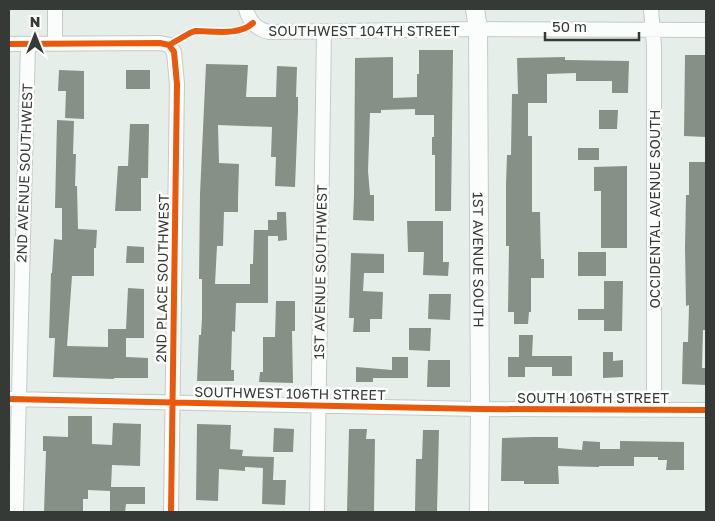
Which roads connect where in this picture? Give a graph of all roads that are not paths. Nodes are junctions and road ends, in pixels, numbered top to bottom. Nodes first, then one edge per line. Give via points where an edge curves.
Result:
1 (55, 9) edge
2 (246, 9) edge
3 (475, 9) edge
4 (651, 9) edge
5 (478, 29) junction
6 (653, 30) junction
7 (706, 30) edge
8 (324, 31) junction
9 (55, 43) junction
10 (9, 44) edge
11 (28, 44) junction
12 (13, 400) edge
13 (173, 403) junction
14 (317, 406) junction
15 (480, 409) junction
16 (654, 409) junction
17 (706, 410) edge
18 (16, 512) edge
19 (171, 512) edge
20 (317, 512) edge
21 (479, 512) edge

1 - 9 street
2 - 8 street, SOUTHWEST 104TH STREET via 254,24 262,30
3 - 5 street, 1ST AVENUE SOUTH
4 - 6 street, OCCIDENTAL AVENUE SOUTH
5 - 6 street, SOUTHWEST 104TH STREET
5 - 8 street, SOUTHWEST 104TH STREET
5 - 15 street, 1ST AVENUE SOUTH
6 - 7 street, SOUTHWEST 104TH STREET
6 - 16 street, OCCIDENTAL AVENUE SOUTH
8 - 14 street, 1ST AVENUE SOUTHWEST
9 - 11 street
9 - 13 street, 2ND PLACE SOUTHWEST via 160,43 169,45 174,52 177,84
10 - 11 street
11 - 12 street, 2ND AVENUE SOUTHWEST
12 - 13 street, SOUTHWEST 106TH STREET
12 - 18 street, 2ND AVENUE SOUTHWEST
13 - 14 street, SOUTHWEST 106TH STREET
13 - 19 street, 2ND PLACE SOUTHWEST
14 - 15 street, SOUTHWEST 106TH STREET
14 - 20 street, 1ST AVENUE SOUTHWEST
15 - 16 street, SOUTH 106TH STREET
15 - 21 street, 1ST AVENUE SOUTH
16 - 17 street, SOUTH 106TH STREET

